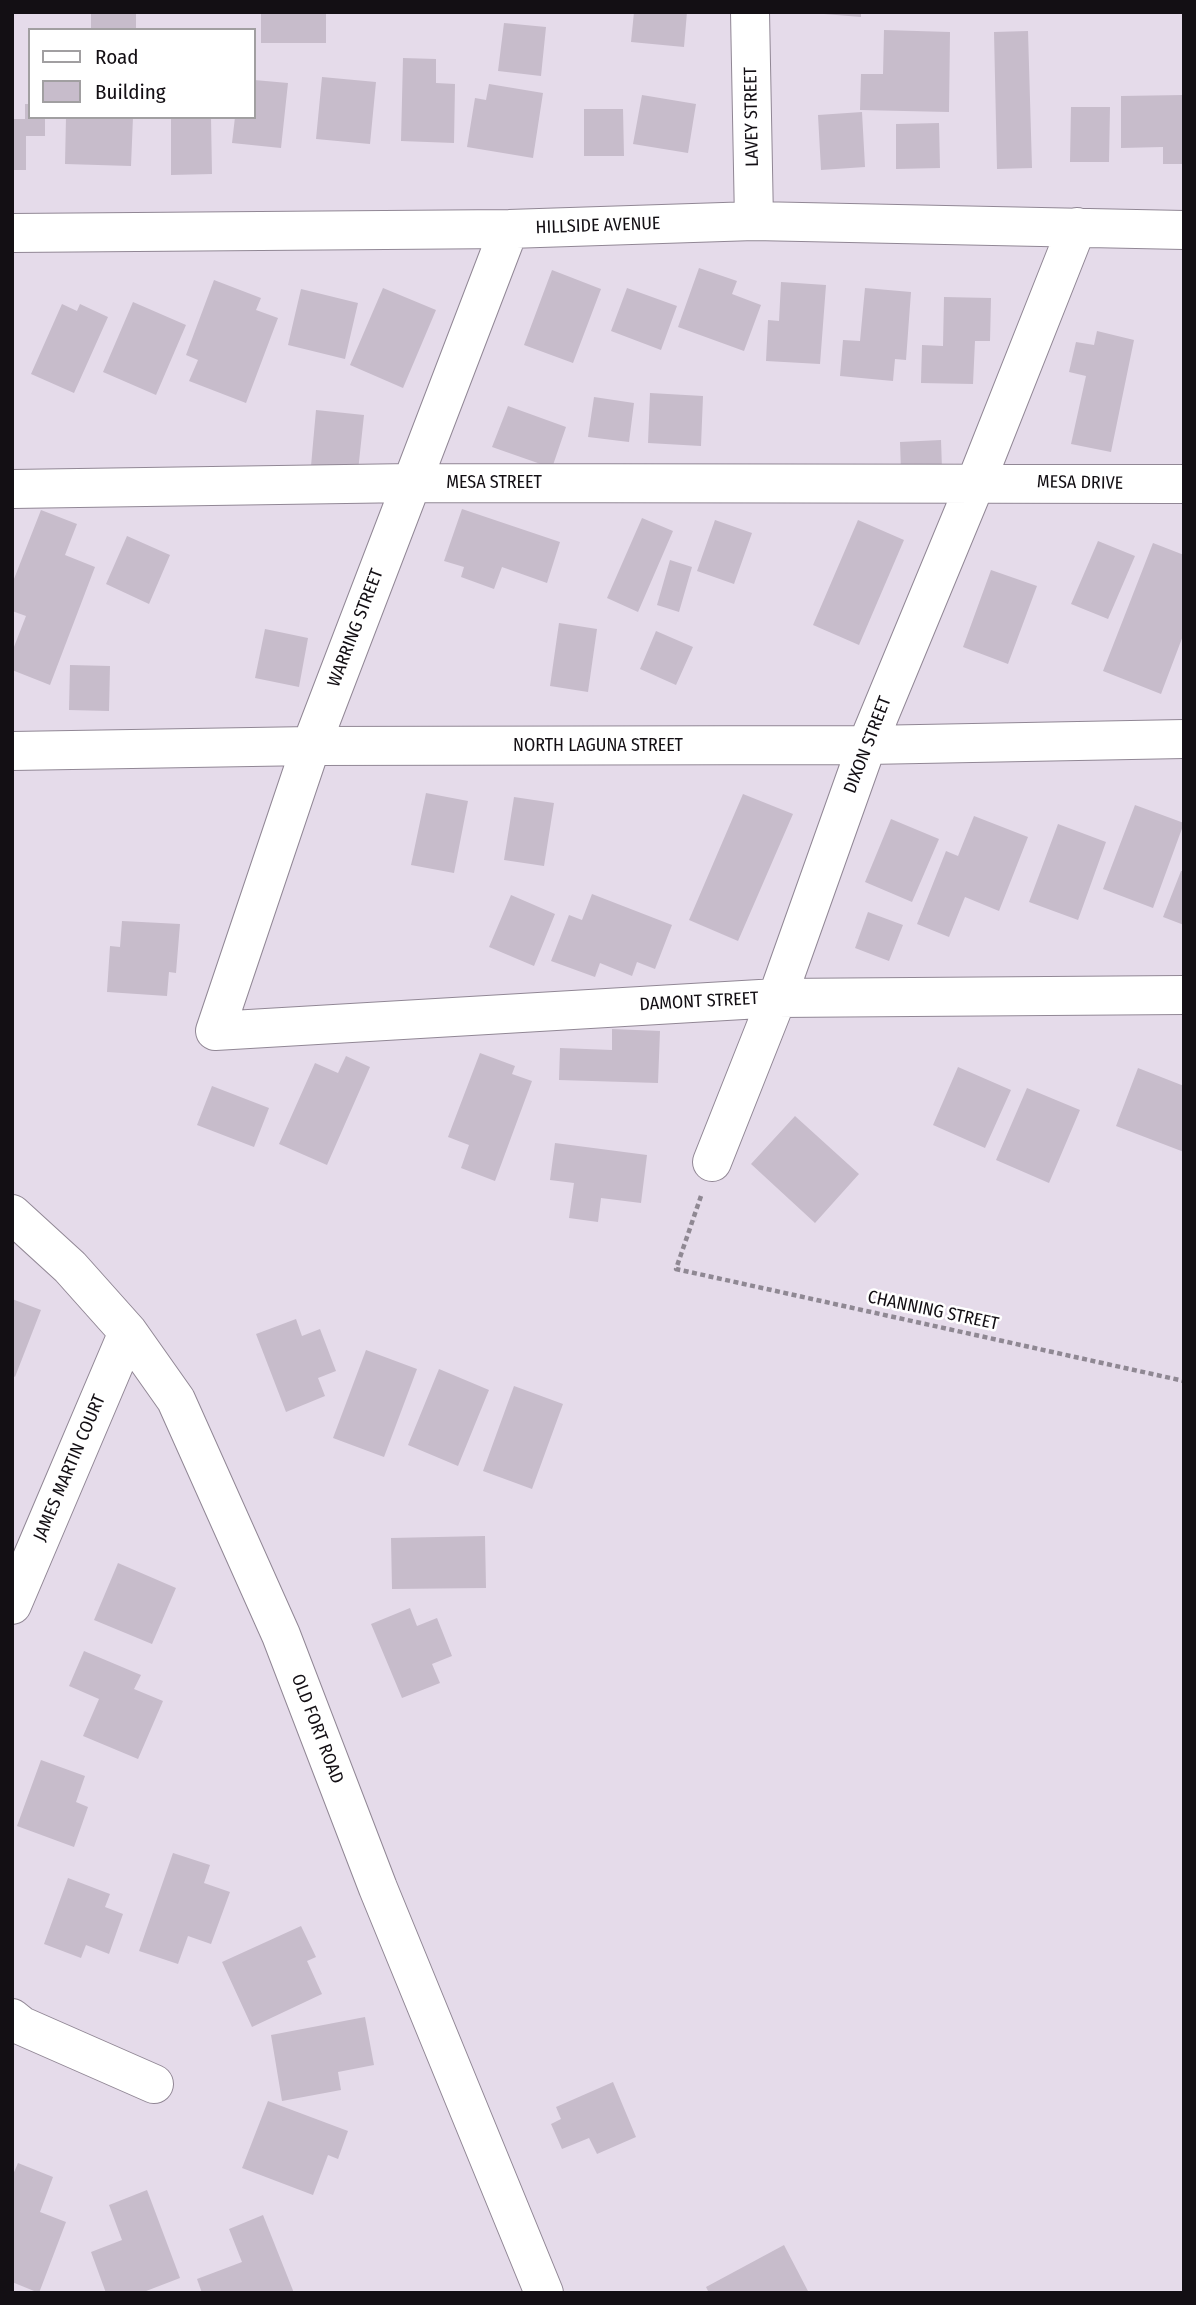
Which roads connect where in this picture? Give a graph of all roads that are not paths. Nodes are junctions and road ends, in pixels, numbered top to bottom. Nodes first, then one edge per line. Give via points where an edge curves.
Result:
1 (750, 12) edge
2 (754, 221) junction
3 (1077, 227) junction
4 (509, 229) junction
5 (1184, 230) edge
6 (12, 233) edge
7 (976, 482) junction
8 (412, 483) junction
9 (1184, 484) edge
10 (12, 489) edge
11 (1184, 739) edge
12 (867, 745) junction
13 (311, 746) junction
14 (12, 751) edge
15 (1184, 995) edge
16 (777, 998) junction
17 (215, 1031) joint
18 (712, 1163) road end
19 (12, 1214) edge
20 (128, 1332) junction
21 (12, 1605) edge
22 (12, 2018) edge
23 (154, 2084) dead end
24 (544, 2293) edge

1 - 2 street, LAVEY STREET
2 - 3 street, HILLSIDE AVENUE
2 - 4 street, HILLSIDE AVENUE
3 - 5 street, HILLSIDE AVENUE
3 - 7 street, DIXON STREET
4 - 6 street, HILLSIDE AVENUE
4 - 8 street, WARRING STREET
7 - 8 street, MESA STREET
7 - 9 street, MESA DRIVE
7 - 12 street, DIXON STREET
8 - 10 street, MESA STREET
8 - 13 street, WARRING STREET
11 - 12 street, NORTH LAGUNA STREET
12 - 13 street, NORTH LAGUNA STREET
12 - 16 street, DIXON STREET
13 - 14 street, NORTH LAGUNA STREET
13 - 17 street, WARRING STREET
15 - 16 street, DAMONT STREET
16 - 17 street, DAMONT STREET
16 - 18 street, DIXON STREET
19 - 20 street, OLD FORT ROAD via 70,1267
20 - 21 street, JAMES MARTIN COURT
20 - 24 street, OLD FORT ROAD via 176,1400 281,1635 378,1888
22 - 23 street

